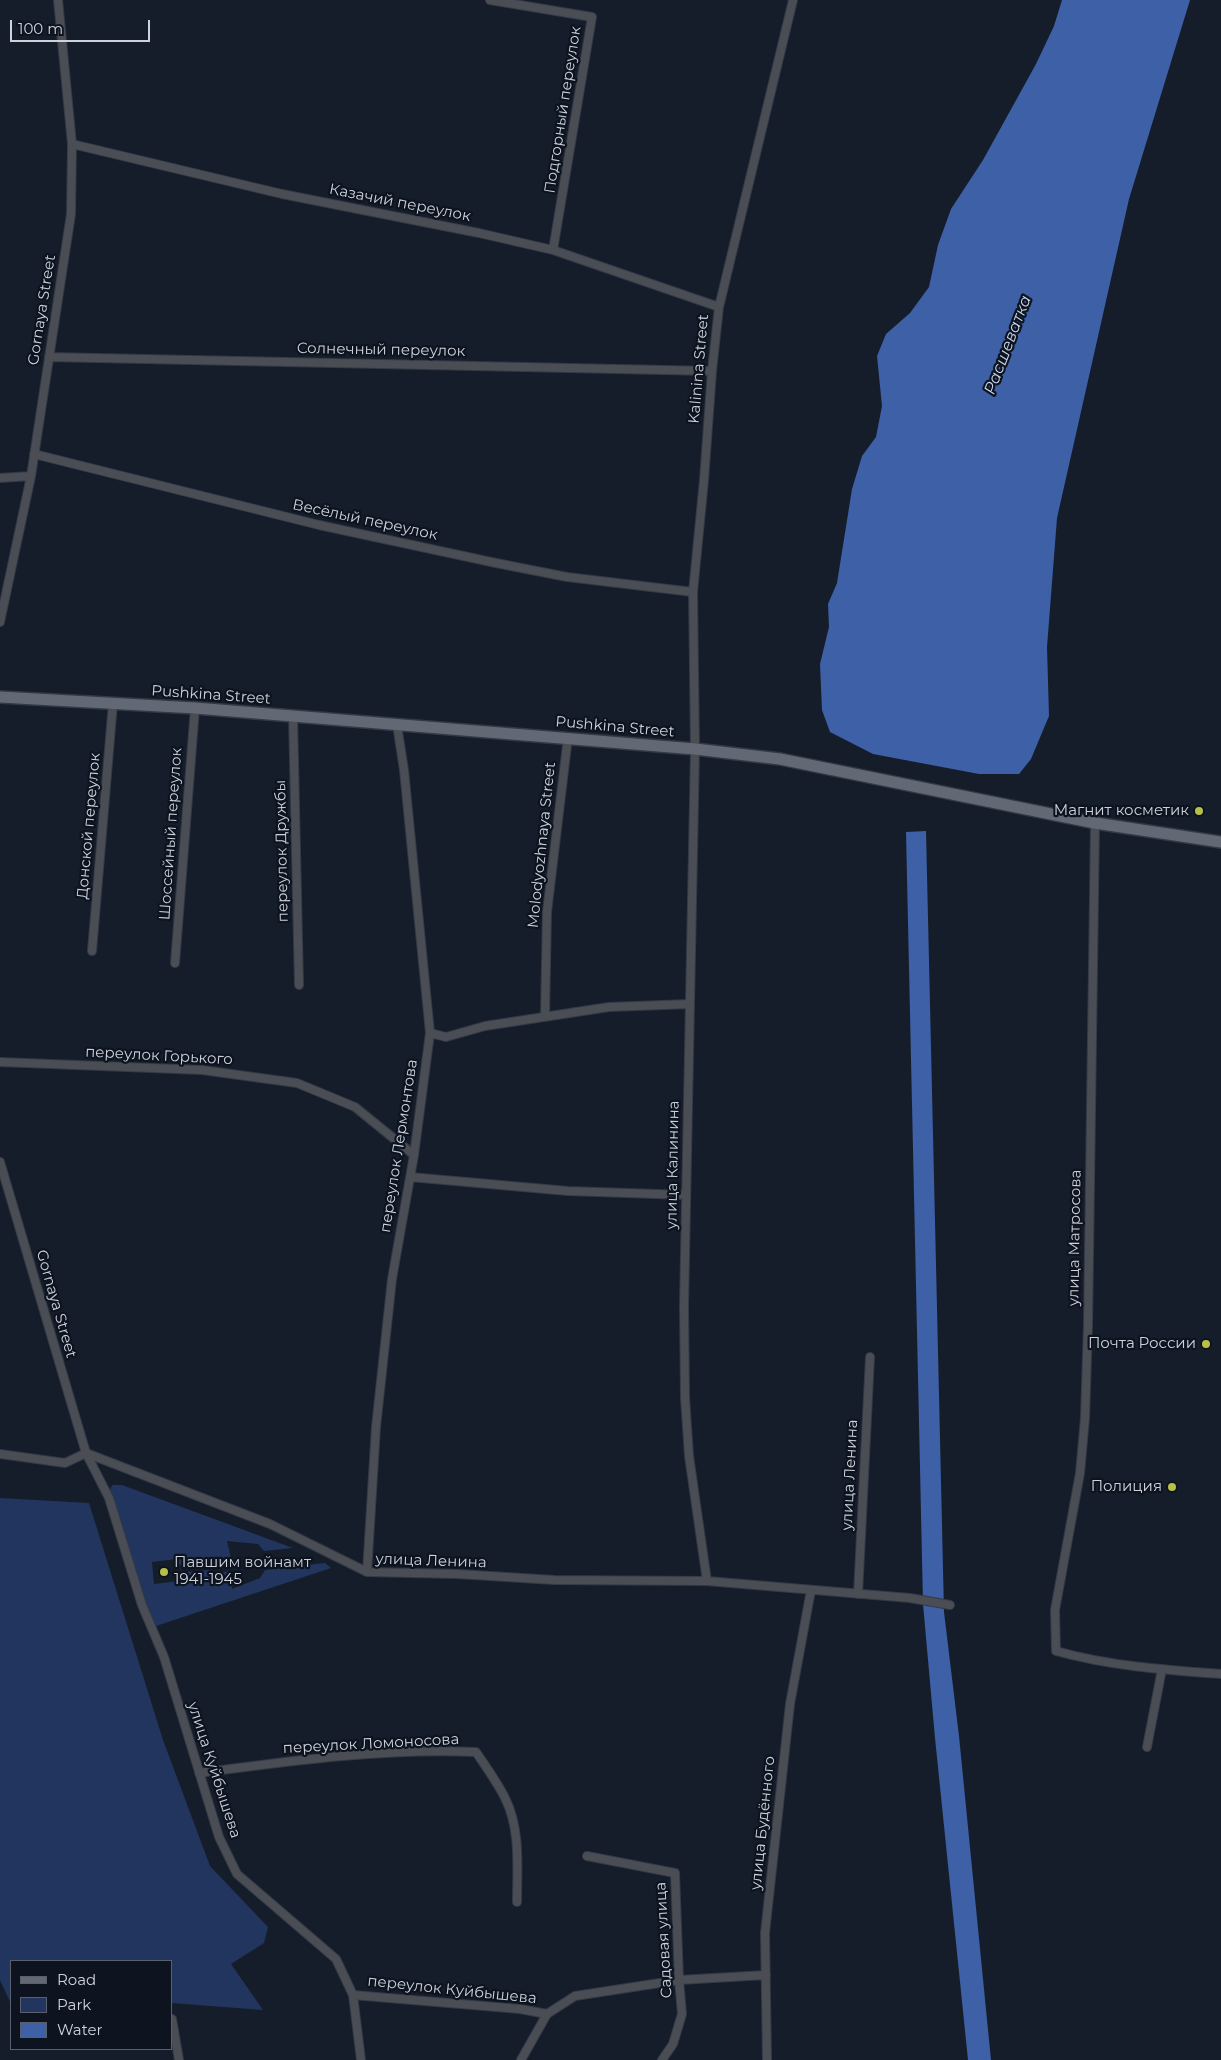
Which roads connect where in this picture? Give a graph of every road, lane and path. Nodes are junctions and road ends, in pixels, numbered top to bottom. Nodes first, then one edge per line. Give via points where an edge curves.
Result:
1 (58, 0) edge
2 (490, 0) edge
3 (793, 0) edge
4 (72, 144) junction
5 (553, 250) junction
6 (719, 307) junction
7 (49, 357) junction
8 (712, 371) junction
9 (34, 454) junction
10 (31, 476) junction
11 (0, 478) edge
12 (693, 592) junction
13 (0, 622) edge
14 (0, 697) edge
15 (113, 703) junction
16 (194, 708) junction
17 (293, 716) junction
18 (397, 725) junction
19 (568, 737) junction
20 (695, 749) junction
21 (1095, 823) junction
22 (1221, 842) edge
23 (92, 951) dead end
24 (175, 963) dead end
25 (299, 985) dead end
26 (690, 1004) junction
27 (545, 1016) junction
28 (430, 1033) junction
29 (0, 1062) edge
30 (414, 1156) junction
31 (0, 1162) edge
32 (410, 1177) junction
33 (686, 1195) junction
34 (870, 1358) dead end
35 (86, 1453) junction
36 (0, 1454) edge
37 (367, 1572) junction
38 (707, 1580) junction
39 (811, 1590) junction
40 (858, 1594) junction
41 (950, 1605) dead end
42 (1162, 1670) junction
43 (1221, 1674) edge
44 (1147, 1746) dead end
45 (198, 1773) junction
46 (587, 1856) dead end
47 (517, 1902) dead end
48 (766, 1975) junction
49 (679, 1980) junction
50 (353, 1995) junction
51 (547, 2014) junction
52 (172, 2019) edge
53 (179, 2060) edge
54 (362, 2060) edge
55 (521, 2060) edge
56 (662, 2060) edge
57 (767, 2060) edge

1 - 4 street, Gornaya Street
2 - 5 street, Подгорный переулок via 592,16
3 - 6 street, Kalinina Street
4 - 5 street, Казачий переулок via 282,194
4 - 7 street, Gornaya Street via 71,214
5 - 6 street, Казачий переулок
6 - 8 street, Kalinina Street
7 - 8 street, Солнечный переулок
7 - 9 street, Gornaya Street
8 - 12 street, Kalinina Street
9 - 10 street, Gornaya Street
9 - 12 street, Весёлый переулок via 319,525 567,577
10 - 11 street
10 - 13 street, Gornaya Street
12 - 20 street, Kalinina Street
14 - 15 main road, Pushkina Street
15 - 16 main road, Pushkina Street
15 - 23 street, Донской переулок
16 - 17 main road, Pushkina Street
16 - 24 street, Шоссейный переулок
17 - 18 main road, Pushkina Street
17 - 25 street, переулок Дружбы
18 - 19 main road, Pushkina Street
18 - 28 street, переулок Лермонтова
19 - 20 main road, Pushkina Street
19 - 27 street, Molodyozhnaya Street via 547,912
20 - 21 main road, Pushkina Street via 780,759
20 - 26 street, улица Калинина
21 - 22 main road, Pushkina Street
21 - 42 street, улица Матросова via 1085,1418 1080,1473 1055,1610 1056,1651 1080,1658
26 - 27 street via 608,1007
26 - 33 street, улица Калинина
27 - 28 street via 446,1036
28 - 30 street, переулок Лермонтова
29 - 30 street, переулок Горького via 202,1070 297,1083 355,1107
30 - 32 street, переулок Лермонтова
31 - 35 street, Gornaya Street
32 - 33 street via 568,1191
32 - 37 street, переулок Лермонтова via 392,1279 376,1427
33 - 38 street, улица Калинина via 685,1398 689,1456
34 - 40 street, улица Ленина
35 - 36 street via 65,1463
35 - 37 street, улица Ленина via 270,1524
35 - 45 street, улица Куйбышева via 109,1498 142,1605 164,1657
37 - 38 street, улица Ленина via 554,1580
38 - 39 street, улица Ленина
39 - 40 street, улица Ленина
39 - 48 street, улица Будённого via 789,1713 765,1933
40 - 41 street, улица Ленина
42 - 43 street
42 - 44 street
45 - 47 street, переулок Ломоносова via 301,1760 408,1752 476,1752 506,1799 512,1818 517,1850
45 - 50 street, улица Куйбышева via 219,1837 237,1874 336,1959
46 - 49 street, Садовая улица via 675,1873
48 - 49 street
48 - 57 street, улица Будённого
49 - 51 street via 575,1996
49 - 56 street, Садовая улица via 682,2014 673,2044
50 - 51 street, переулок Куйбышева
50 - 54 street, улица Куйбышева
51 - 55 street
52 - 53 street

